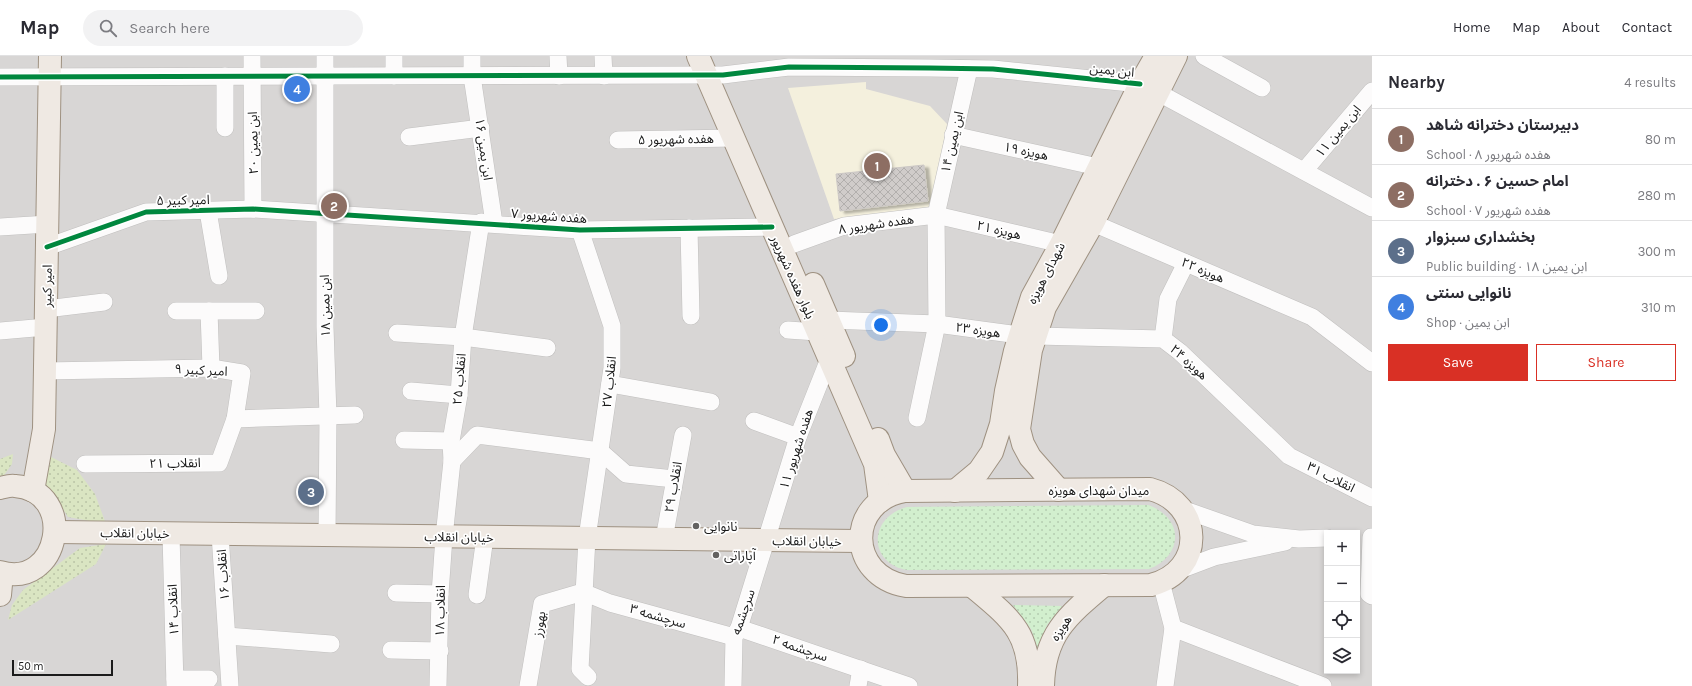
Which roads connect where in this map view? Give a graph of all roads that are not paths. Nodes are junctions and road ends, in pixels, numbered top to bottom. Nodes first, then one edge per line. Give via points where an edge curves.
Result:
1 (252, 56) edge
2 (326, 56) edge
3 (394, 56) edge
4 (472, 56) edge
5 (558, 56) edge
6 (603, 56) edge
7 (698, 56) edge
8 (899, 56) edge
9 (1156, 56) edge
10 (1176, 56) edge
11 (1204, 56) edge
12 (789, 62) edge
13 (995, 63) edge
14 (50, 66) edge
15 (930, 68) junction
16 (715, 69) edge
17 (969, 69) junction
18 (225, 76) junction
19 (252, 76) junction
20 (325, 76) junction
21 (394, 76) junction
22 (472, 76) junction
23 (559, 76) junction
24 (604, 76) junction
25 (0, 77) edge
26 (1148, 88) junction
27 (1262, 88) dead end
28 (1372, 91) edge
29 (225, 128) dead end
30 (481, 128) junction
31 (953, 135) junction
32 (409, 137) dead end
33 (734, 138) junction
34 (618, 140) dead end
35 (1098, 167) junction
36 (1304, 172) junction
37 (1372, 208) edge
38 (253, 209) junction
39 (208, 211) junction
40 (325, 213) junction
41 (936, 216) junction
42 (488, 223) junction
43 (1093, 223) junction
44 (48, 224) junction
45 (0, 227) edge
46 (772, 227) junction
47 (689, 228) junction
48 (580, 230) junction
49 (794, 244) junction
50 (1061, 244) junction
51 (47, 247) junction
52 (1186, 263) junction
53 (219, 276) dead end
54 (104, 302) dead end
55 (176, 311) dead end
56 (209, 311) junction
57 (256, 311) dead end
58 (691, 316) dead end
59 (46, 318) junction
60 (937, 324) junction
61 (823, 326) junction
62 (788, 330) dead end
63 (0, 331) edge
64 (397, 333) dead end
65 (1027, 336) junction
66 (463, 337) junction
67 (1163, 339) junction
68 (547, 348) dead end
69 (829, 359) junction
70 (1372, 363) edge
71 (211, 368) junction
72 (45, 371) junction
73 (610, 384) junction
74 (411, 392) dead end
75 (459, 396) junction
76 (711, 402) dead end
77 (355, 415) dead end
78 (328, 416) junction
79 (917, 418) dead end
80 (235, 419) junction
81 (754, 421) dead end
82 (683, 435) dead end
83 (798, 438) junction
84 (404, 440) dead end
85 (451, 441) junction
86 (600, 451) junction
87 (1289, 456) joint
88 (452, 461) junction
89 (85, 464) dead end
90 (674, 480) junction
91 (0, 488) edge
92 (1059, 490) junction
93 (33, 491) junction
94 (905, 491) junction
95 (955, 491) junction
96 (1372, 498) edge
97 (880, 501) junction
98 (1182, 509) junction
99 (56, 532) junction
100 (171, 534) junction
101 (220, 534) junction
102 (327, 536) junction
103 (444, 537) junction
104 (485, 537) junction
105 (1367, 537) edge
106 (587, 538) junction
107 (1324, 538) edge
108 (664, 539) junction
109 (1299, 539) junction
110 (767, 540) junction
111 (861, 541) junction
112 (1, 573) edge
113 (1169, 577) junction
114 (1104, 585) junction
115 (972, 586) junction
116 (583, 592) junction
117 (396, 593) dead end
118 (440, 594) junction
119 (477, 595) dead end
120 (0, 596) edge
121 (1372, 596) edge
122 (1173, 628) junction
123 (736, 632) junction
124 (227, 636) junction
125 (331, 644) dead end
126 (391, 650) dead end
127 (440, 651) junction
128 (861, 669) junction
129 (588, 677) dead end
130 (209, 679) dead end
131 (175, 683) edge
132 (230, 686) edge
133 (438, 686) edge
134 (528, 686) edge
135 (733, 686) edge
136 (858, 686) edge
137 (909, 686) edge
138 (1029, 686) edge
139 (1043, 686) edge
140 (1165, 686) edge
141 (1323, 686) edge

1 - 19 street, ابن یمین ۲۰
2 - 20 street, ابن یمین ۱۸
3 - 21 street
4 - 22 street, ابن یمین ۱۶
5 - 23 street
6 - 24 street
7 - 16 main road, بلوار هفده شهریور
8 - 15 street
9 - 26 main road, شهدای هویزه
10 - 26 main road, شهدای هویزه
11 - 27 street
12 - 15 street, ابن یمین
12 - 16 street, ابن یمین
13 - 17 street, ابن یمین
13 - 26 street, ابن یمین
14 - 18 street, ابن یمین
14 - 25 street, ابن یمین
14 - 44 main road, امیر کبیر
15 - 17 street, ابن یمین
16 - 24 street, ابن یمین
16 - 33 main road, بلوار هفده شهریور
16 - 49 main road, بلوار هفده شهریور
17 - 31 street, ابن یمین ۱۴
18 - 19 street, ابن یمین
18 - 29 street
19 - 20 street, ابن یمین
19 - 38 street, ابن یمین ۲۰
20 - 21 street, ابن یمین
20 - 40 street, ابن یمین ۱۸
21 - 22 street, ابن یمین
22 - 23 street, ابن یمین
22 - 30 street, ابن یمین ۱۶
23 - 24 street, ابن یمین
26 - 35 main road, شهدای هویزه
26 - 36 street, ابن یمین
26 - 43 main road, شهدای هویزه
28 - 36 street, ابن یمین ۱۱
30 - 32 street
30 - 42 street, ابن یمین ۱۶
31 - 35 street, هویزه ۱۹
31 - 41 street, ابن یمین ۱۴
33 - 34 street, هفده شهریور ۵
33 - 46 main road, بلوار هفده شهریور
35 - 50 main road, شهدای هویزه
36 - 37 street, ابن یمین
38 - 39 street, امیر کبیر ۵
38 - 40 street, امیر کبیر ۵
39 - 51 street, امیر کبیر ۵ via 146,212
39 - 53 street
40 - 42 street, هفده شهریور ۷
40 - 78 street, ابن یمین ۱۸
41 - 49 street, هفده شهریور ۸ via 844,226
41 - 50 street, هویزه ۲۱
41 - 60 street, ابن یمین ۱۴
42 - 48 street, هفده شهریور ۷
42 - 66 street, انقلاب ۲۵
43 - 52 street, هویزه ۲۲
43 - 65 main road, شهدای هویزه
44 - 45 street
44 - 51 main road, امیر کبیر
46 - 47 street, هفده شهریور ۷
46 - 61 main road, بلوار هفده شهریور
47 - 48 street, هفده شهریور ۷
47 - 58 street
48 - 73 street, انقلاب ۲۷ via 612,326
49 - 61 main road, بلوار هفده شهریور
50 - 65 main road, شهدای هویزه via 1032,297
51 - 59 main road, امیر کبیر
52 - 67 street via 1168,299
52 - 70 street, هویزه ۲۲ via 1312,317
54 - 59 street
55 - 56 street
56 - 57 street
56 - 71 street
59 - 63 street
59 - 72 main road, امیر کبیر
60 - 61 street, هویزه ۲۳
60 - 65 street, هویزه ۲۳
60 - 79 street, ابن یمین ۱۴
61 - 62 street, هویزه ۲۳
61 - 69 main road, بلوار هفده شهریور
61 - 94 main road, بلوار هفده شهریور via 884,455
64 - 66 street
65 - 67 street, هویزه ۲۴
65 - 92 main road, شهدای هویزه via 1031,350 1019,428 1030,457
65 - 95 main road, شهدای هویزه via 1006,391 1001,424 992,452 979,470
66 - 68 street
66 - 75 street, انقلاب ۲۵
67 - 87 street, هویزه ۲۴ via 1180,352
69 - 83 street, هفده شهریور ۱۱
69 - 97 main road, بلوار هفده شهریور via 875,464
71 - 72 street, امیر کبیر ۹
71 - 80 street, امیر کبیر ۹ via 242,373
72 - 93 main road, امیر کبیر via 44,429
73 - 76 street
73 - 86 street, انقلاب ۲۷
74 - 75 street
75 - 85 street, انقلاب ۲۵
77 - 78 street
78 - 80 street
78 - 102 street, ابن یمین ۱۸
80 - 89 street, انقلاب ۲۱ via 219,463
81 - 83 street
82 - 90 street, انقلاب ۲۹
83 - 110 street, هفده شهریور ۱۱
84 - 85 street
85 - 88 street, انقلاب ۲۵
86 - 88 street via 477,435
86 - 90 street via 626,474
86 - 106 street, انقلاب ۲۷
87 - 96 street, انقلاب ۳۱
88 - 103 street, انقلاب ۲۵
90 - 108 street, انقلاب ۲۹
91 - 93 main road via 15,486
92 - 95 main road, میدان شهدای هویزه
92 - 98 main road, میدان شهدای هویزه via 1150,489 1168,496
93 - 99 main road via 49,506 54,516
94 - 95 main road, میدان شهدای هویزه
94 - 97 main road, میدان شهدای هویزه
97 - 111 main road, میدان شهدای هویزه via 873,507 864,523
98 - 109 street via 1253,534
98 - 113 main road, میدان شهدای هویزه via 1190,526 1191,545 1186,559
99 - 100 main road, خیابان انقلاب
99 - 112 main road via 52,547 44,560 32,570 17,574
100 - 101 main road, خیابان انقلاب
100 - 131 street, انقلاب ۱۴
101 - 102 main road, خیابان انقلاب
101 - 124 street, انقلاب ۱۶
102 - 103 main road, خیابان انقلاب
103 - 104 main road, خیابان انقلاب
103 - 118 street, انقلاب ۱۸
104 - 106 main road, خیابان انقلاب
104 - 119 street
105 - 121 street via 1369,594
106 - 108 main road, خیابان انقلاب
106 - 116 street, انقلاب ۲۷
107 - 109 street
108 - 110 main road, خیابان انقلاب
109 - 113 street via 1214,557
110 - 111 main road, خیابان انقلاب
110 - 123 street, سرچشمه
111 - 115 main road, میدان شهدای هویزه via 872,569 887,581 906,586
112 - 120 main road
113 - 114 main road, میدان شهدای هویزه via 1151,585
113 - 122 street
114 - 115 main road, میدان شهدای هویزه
114 - 139 main road, هویزه via 1071,612 1056,633 1046,654
115 - 138 main road via 1010,618 1022,638 1029,670
116 - 123 street, سرچشمه ۳ via 610,603
116 - 129 street, انقلاب ۲۷ via 580,669
116 - 134 street, بهورز via 542,604
117 - 118 street
118 - 127 street, انقلاب ۱۸
122 - 140 street
122 - 141 street
123 - 128 street, سرچشمه ۲
123 - 135 street, سرچشمه
124 - 125 street
124 - 132 street, انقلاب ۱۶
126 - 127 street
127 - 133 street, انقلاب ۱۸
128 - 136 street
128 - 137 street, سرچشمه ۲
130 - 131 street

